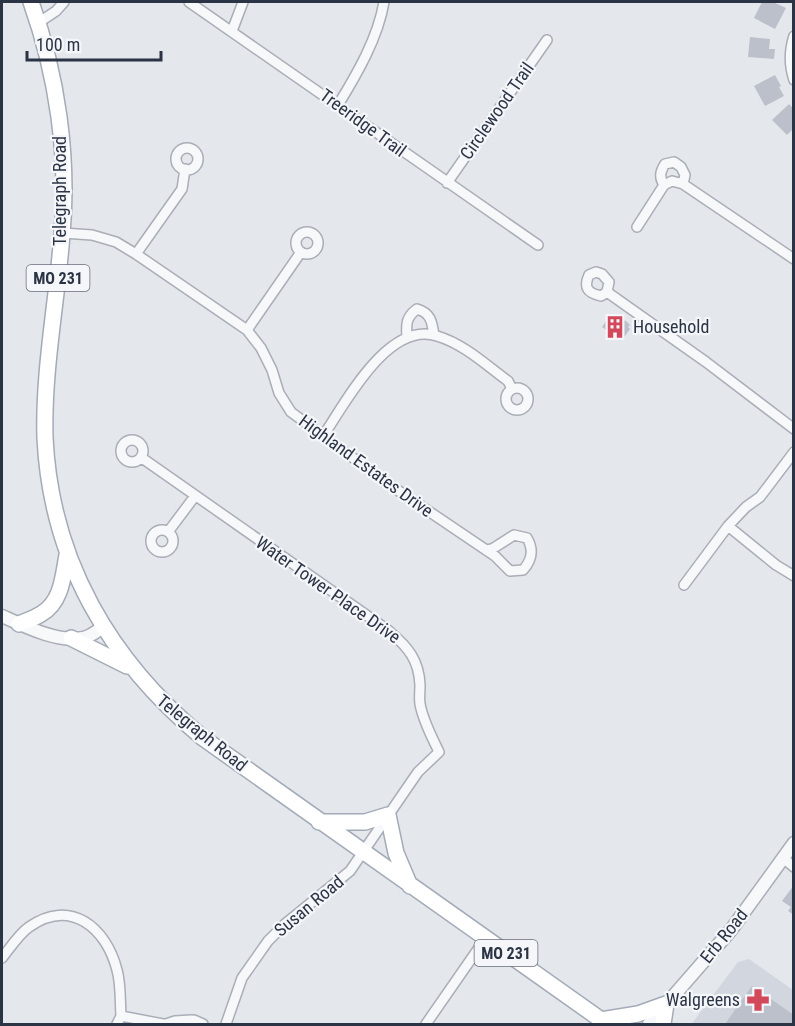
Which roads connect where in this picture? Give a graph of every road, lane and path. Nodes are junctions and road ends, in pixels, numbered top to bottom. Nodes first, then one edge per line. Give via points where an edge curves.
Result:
1 (64, 2) edge
2 (189, 2) edge
3 (243, 2) edge
4 (384, 2) edge
5 (34, 3) edge
6 (38, 23) junction
7 (232, 31) junction
8 (794, 36) edge
9 (547, 40) dead end
10 (794, 80) edge
11 (338, 105) junction
12 (185, 170) dead end
13 (447, 183) junction
14 (683, 184) junction
15 (664, 185) junction
16 (637, 226) dead end
17 (63, 233) junction
18 (538, 245) dead end
19 (301, 252) dead end
20 (136, 254) junction
21 (794, 259) edge
22 (607, 292) dead end
23 (247, 330) junction
24 (434, 335) junction
25 (406, 337) junction
26 (512, 389) dead end
27 (794, 429) edge
28 (323, 436) junction
29 (794, 452) edge
30 (142, 458) dead end
31 (195, 496) junction
32 (728, 526) junction
33 (168, 532) dead end
34 (486, 550) junction
35 (67, 555) junction
36 (794, 576) edge
37 (684, 585) dead end
38 (2, 616) edge
39 (19, 624) junction
40 (104, 627) junction
41 (71, 638) junction
42 (132, 669) junction
43 (388, 815) junction
44 (319, 822) junction
45 (794, 843) edge
46 (362, 852) junction
47 (783, 858) junction
48 (794, 867) edge
49 (410, 886) junction
50 (485, 939) junction
51 (2, 958) edge
52 (666, 1004) junction
53 (119, 1020) edge
54 (188, 1022) edge
55 (604, 1022) edge
56 (165, 1024) edge
57 (203, 1024) edge
58 (226, 1024) edge
59 (426, 1024) edge
60 (649, 1024) edge
61 (663, 1024) edge

1 - 6 street
2 - 7 street, Treeridge Trail
3 - 7 street
4 - 11 street via 377,28
5 - 6 main road, Telegraph Road / MO 231
6 - 17 main road, Telegraph Road / MO 231 via 60,125
7 - 11 street, Treeridge Trail
8 - 10 street via 789,67
9 - 13 street, Circlewood Trail
11 - 13 street, Treeridge Trail
12 - 20 street via 182,189
13 - 18 street, Treeridge Trail
14 - 15 street via 672,181
14 - 15 street via 685,175 674,162 664,164 660,171
14 - 21 street
15 - 16 street
17 - 20 street, Highland Estates Drive via 105,238
17 - 35 main road, Telegraph Road / MO 231 via 45,437 55,514
19 - 23 street
20 - 23 street, Highland Estates Drive
22 - 27 street
23 - 28 street, Highland Estates Drive via 261,348 291,412
24 - 25 street
24 - 25 street via 431,319 425,311 417,309 406,323
24 - 26 street via 461,347 508,381
25 - 28 street via 372,366
28 - 34 street, Highland Estates Drive
29 - 32 street via 760,497
30 - 31 street, Water Tower Place Drive
31 - 33 street
31 - 43 street, Water Tower Place Drive via 389,631 414,656 419,703 439,752 418,772
32 - 36 street
32 - 37 street
34 - 34 street, Highland Estates Drive via 510,571 523,570 531,555 527,538 514,535
35 - 39 main road via 56,598 42,614
35 - 40 main road, Telegraph Road / MO 231
38 - 39 street
39 - 41 street
40 - 41 street via 88,636
40 - 42 main road, Telegraph Road / MO 231
41 - 42 main road
42 - 44 main road, Telegraph Road / MO 231 via 196,733
43 - 44 main road via 365,822
43 - 46 street, Water Tower Place Drive
43 - 49 main road via 396,853
44 - 46 main road, Telegraph Road / MO 231
45 - 47 street, Erb Road
46 - 49 main road, Telegraph Road / MO 231
46 - 58 street, Susan Road via 342,879 268,941 242,978
47 - 48 street
47 - 52 street, Erb Road via 731,930
49 - 50 main road, Telegraph Road / MO 231
50 - 55 main road, Telegraph Road / MO 231
50 - 59 street
51 - 53 street via 39,921 62,915 80,919 98,931 111,952 118,973
52 - 55 main road
52 - 60 street, Erb Road
52 - 61 main road
53 - 56 street
54 - 56 street
54 - 57 street via 197,1020

